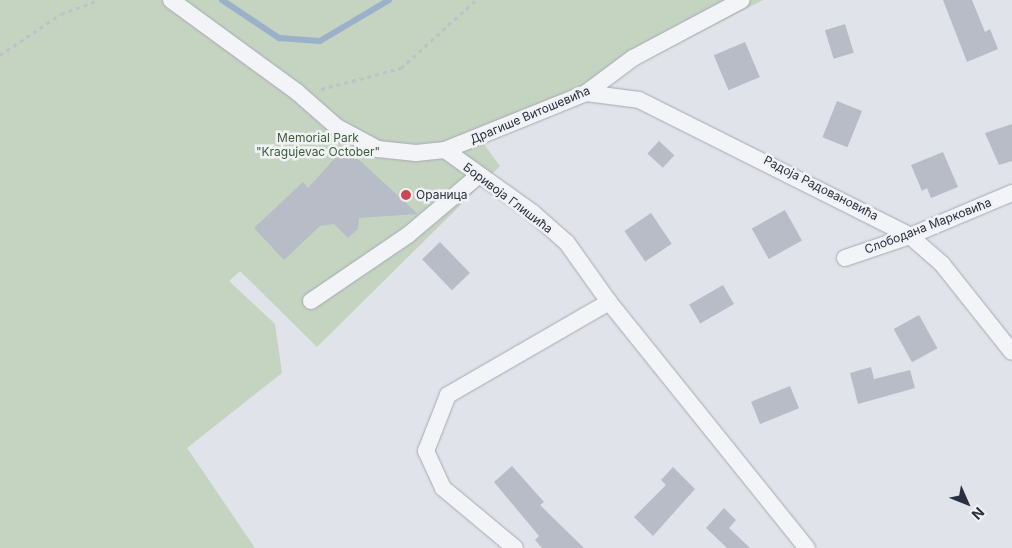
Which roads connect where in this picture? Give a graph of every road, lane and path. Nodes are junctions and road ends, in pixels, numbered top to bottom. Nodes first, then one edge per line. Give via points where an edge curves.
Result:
1 (99, 0) edge
2 (171, 0) edge
3 (476, 0) edge
4 (742, 0) edge
5 (0, 56) edge
6 (318, 89) dead end
7 (586, 93) junction
8 (446, 150) junction
9 (478, 176) junction
10 (1012, 193) edge
11 (910, 236) junction
12 (844, 258) dead end
13 (311, 301) dead end
14 (609, 302) junction
15 (1012, 352) edge
16 (515, 548) edge
17 (807, 548) edge

1 - 5 path via 62,14
2 - 8 street via 297,92 337,127 378,149 416,153
3 - 6 path via 401,68
4 - 7 street, Драгише Витошевића via 633,58
7 - 8 street, Драгише Витошевића
7 - 11 street, Радоја Радовановића via 640,100
8 - 9 street, Боривоја Глишића
9 - 13 street via 408,235
9 - 14 street, Боривоја Глишића via 533,213 568,243
10 - 11 street, Слободана Марковића
11 - 12 street, Слободана Марковића
11 - 15 street, Радоја Радовановића via 942,264
14 - 16 street via 448,395 426,451 443,488
14 - 17 street, Боривоја Глишића

